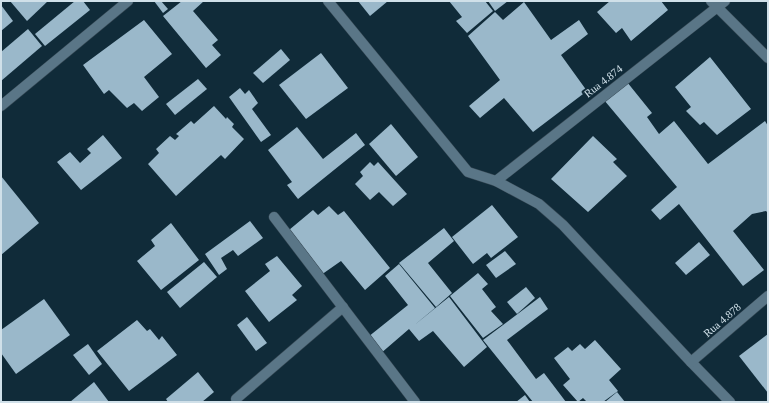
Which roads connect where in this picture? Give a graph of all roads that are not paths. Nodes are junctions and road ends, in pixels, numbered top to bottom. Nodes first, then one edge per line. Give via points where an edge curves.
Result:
1 (128, 1) edge
2 (328, 1) edge
3 (718, 3) edge
4 (768, 58) edge
5 (1, 106) edge
6 (496, 181) junction
7 (274, 217) dead end
8 (768, 296) edge
9 (343, 307) junction
10 (691, 362) junction
11 (236, 399) dead end
12 (415, 402) edge
13 (730, 402) edge

1 - 5 street
2 - 6 street via 468,172
3 - 4 street
3 - 6 street, Rua 4.874
6 - 10 street via 539,204 564,225
7 - 9 street
8 - 10 street, Rua 4.878
9 - 11 street
9 - 12 street
10 - 13 street

